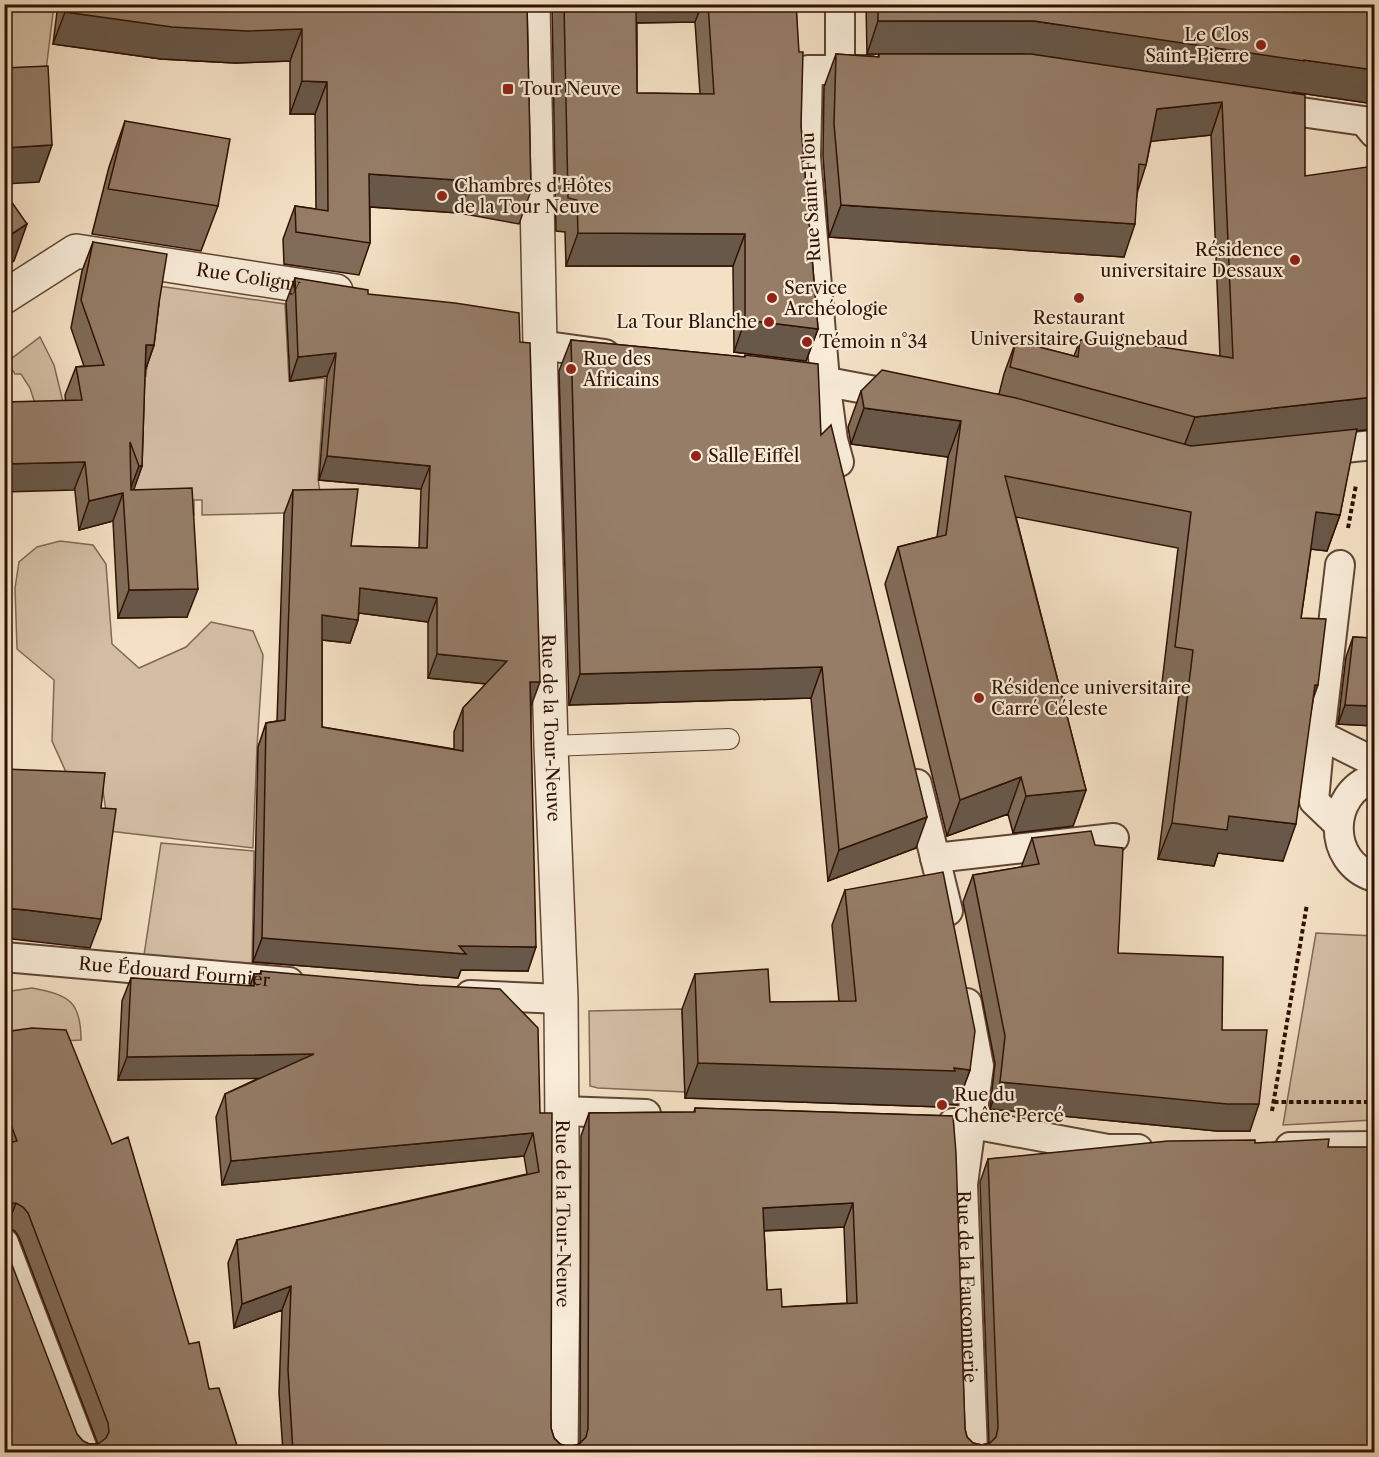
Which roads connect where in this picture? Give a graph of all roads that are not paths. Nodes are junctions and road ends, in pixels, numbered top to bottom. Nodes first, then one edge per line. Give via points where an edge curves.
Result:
1 (534, 4) edge
2 (840, 4) edge
3 (840, 70) junction
4 (888, 70) edge
5 (1245, 104) edge
6 (1374, 133) edge
7 (4, 297) edge
8 (370, 297) edge
9 (530, 329) junction
10 (625, 356) edge
11 (778, 375) edge
12 (825, 380) junction
13 (927, 401) edge
14 (1369, 445) edge
15 (1284, 455) edge
16 (844, 486) edge
17 (1340, 565) road end
18 (1320, 735) junction
19 (729, 739) dead end
20 (551, 746) junction
21 (910, 753) edge
22 (1374, 762) edge
23 (1374, 778) edge
24 (1338, 824) junction
25 (1114, 838) dead end
26 (935, 858) junction
27 (1374, 878) edge
28 (953, 933) edge
29 (4, 957) edge
30 (962, 976) edge
31 (319, 984) edge
32 (446, 993) edge
33 (561, 999) junction
34 (562, 1111) junction
35 (677, 1114) edge
36 (925, 1122) edge
37 (972, 1124) junction
38 (1374, 1146) edge
39 (1266, 1147) edge
40 (1165, 1148) edge
41 (4, 1243) edge
42 (84, 1452) edge
43 (561, 1452) edge
44 (973, 1452) edge

1 - 9 street, Rue de la Tour-Neuve
2 - 3 street
3 - 4 street
3 - 12 street, Rue Saint-Flou via 808,70 806,157
5 - 6 street via 1364,121
7 - 8 street, Rue Coligny via 76,251
9 - 10 street
9 - 20 street, Rue de la Tour-Neuve
11 - 12 street
12 - 13 street
12 - 16 street, Rue Saint-Flou
14 - 15 street
17 - 18 street
18 - 22 street
18 - 24 street via 1314,801
19 - 20 lane
20 - 33 street, Rue de la Tour-Neuve
21 - 26 street
23 - 24 street via 1351,792
24 - 27 street via 1346,856
25 - 26 street
26 - 28 street
29 - 31 street, Rue Édouard Fournier
30 - 37 street via 979,1066
32 - 33 street
33 - 34 street, Rue de la Tour-Neuve
34 - 35 street
34 - 43 street, Rue de la Tour-Neuve
36 - 37 street
37 - 40 street via 1108,1149
37 - 44 street, Rue de la Fauconnerie via 963,1184
38 - 39 street
41 - 42 street

